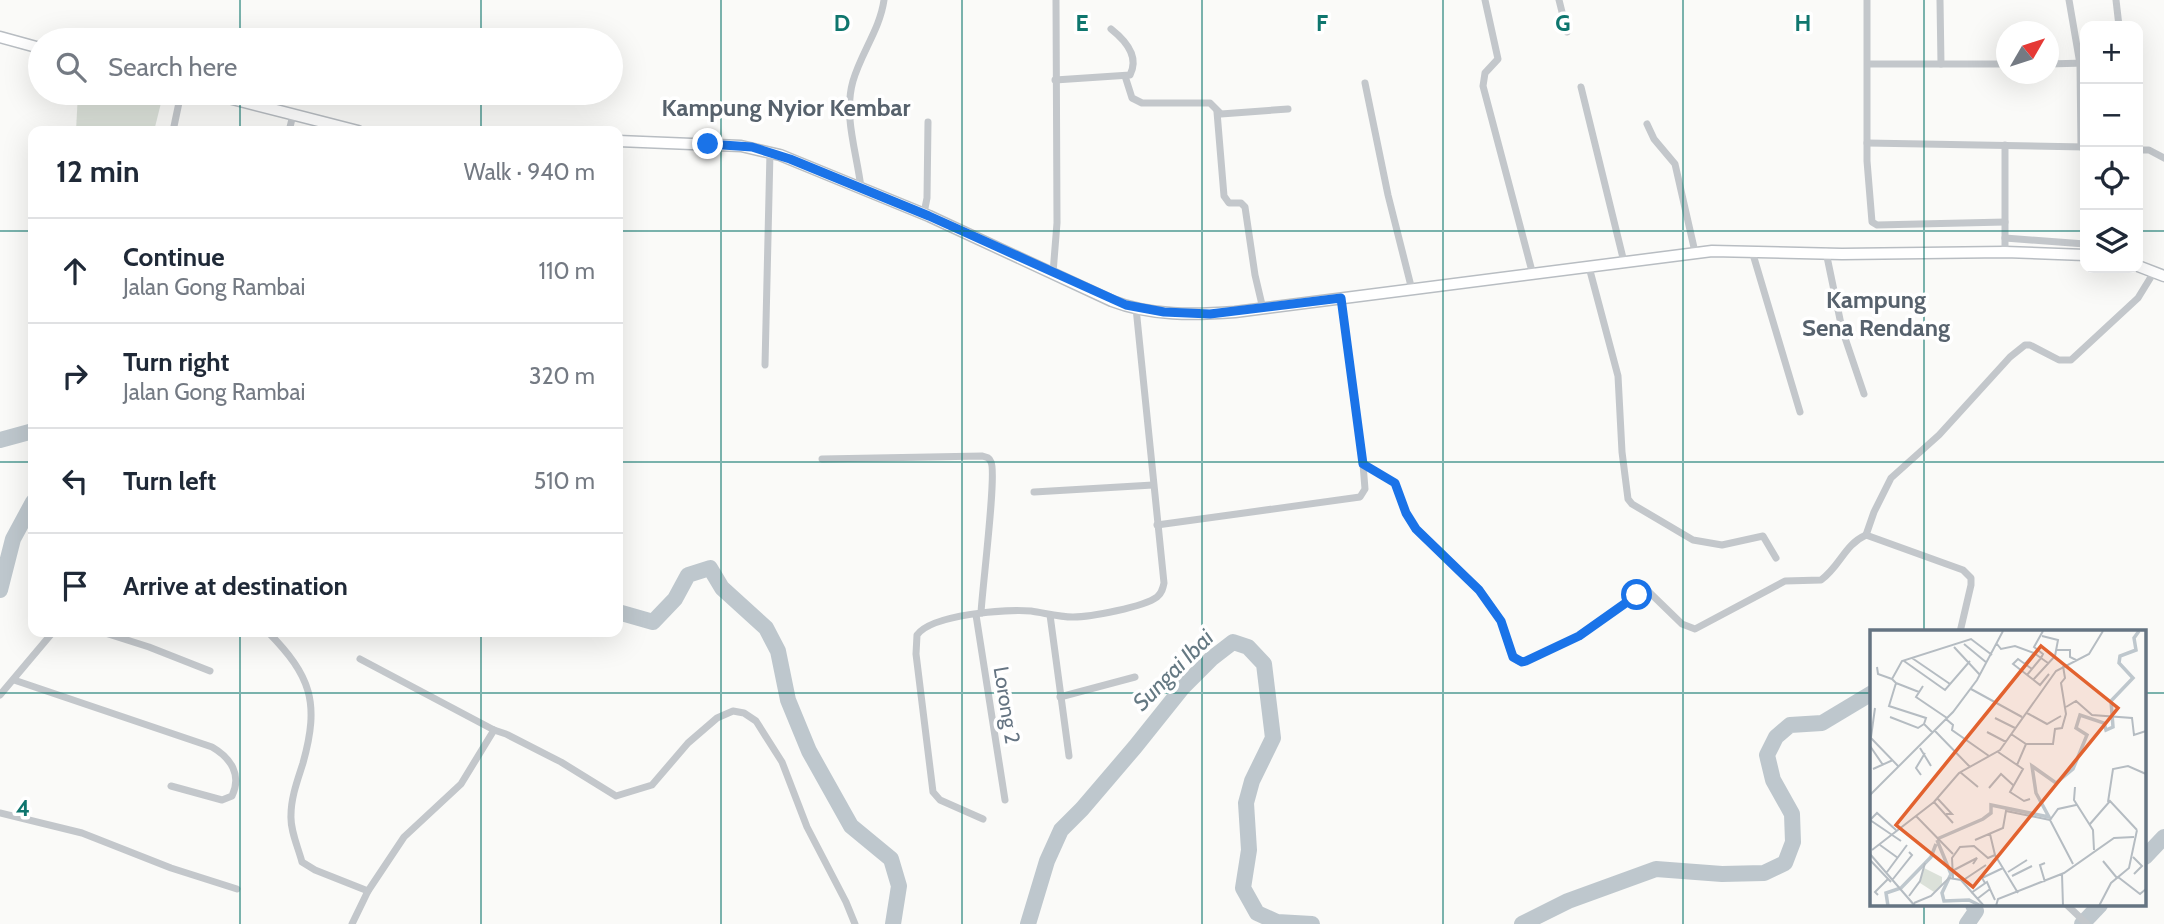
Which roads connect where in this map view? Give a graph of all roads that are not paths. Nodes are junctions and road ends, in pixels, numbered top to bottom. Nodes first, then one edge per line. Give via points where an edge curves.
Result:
1 (884, 0) edge
2 (1056, 0) edge
3 (1485, 0) edge
4 (1559, 0) edge
5 (1867, 0) edge
6 (1940, 0) edge
7 (2069, 0) edge
8 (2116, 0) edge
9 (2118, 21) edge
10 (1111, 29) dead end
11 (1567, 32) dead end
12 (0, 37) edge
13 (28, 45) edge
14 (2080, 50) edge
15 (1868, 64) junction
16 (1941, 64) junction
17 (1996, 64) edge
18 (2059, 64) edge
19 (2080, 64) edge
20 (1125, 76) junction
21 (1055, 80) junction
22 (1365, 83) dead end
23 (1581, 87) dead end
24 (178, 105) edge
25 (255, 105) edge
26 (1288, 110) dead end
27 (1217, 112) junction
28 (293, 115) junction
29 (928, 122) dead end
30 (1647, 124) dead end
31 (174, 126) edge
32 (290, 126) edge
33 (320, 126) edge
34 (623, 141) edge
35 (1867, 143) junction
36 (2005, 145) junction
37 (2080, 147) edge
38 (2143, 150) edge
39 (770, 152) junction
40 (2164, 158) edge
41 (861, 188) junction
42 (924, 214) junction
43 (2005, 222) junction
44 (2005, 238) junction
45 (2080, 244) edge
46 (1752, 251) junction
47 (1695, 252) junction
48 (1826, 252) junction
49 (2005, 252) junction
50 (2080, 255) edge
51 (1624, 262) junction
52 (1589, 267) junction
53 (2143, 269) edge
54 (2154, 272) junction
55 (1052, 273) junction
56 (1534, 275) junction
57 (2164, 276) edge
58 (1412, 290) junction
59 (1341, 298) junction
60 (1136, 308) junction
61 (1263, 309) junction
62 (765, 365) dead end
63 (1864, 394) dead end
64 (1800, 412) dead end
65 (822, 459) dead end
66 (1363, 464) junction
67 (1153, 485) junction
68 (1034, 492) dead end
69 (1157, 525) junction
70 (1867, 535) junction
71 (1776, 558) dead end
72 (978, 614) junction
73 (1050, 615) junction
74 (1960, 630) edge
75 (49, 637) edge
76 (118, 637) edge
77 (273, 637) edge
78 (360, 659) dead end
79 (210, 671) dead end
80 (1135, 677) dead end
81 (14, 680) junction
82 (0, 695) edge
83 (1060, 697) junction
84 (494, 730) junction
85 (1069, 756) dead end
86 (171, 786) dead end
87 (1005, 800) dead end
88 (0, 813) edge
89 (983, 819) dead end
90 (236, 889) dead end
91 (368, 891) junction
92 (2068, 906) edge
93 (352, 924) edge
94 (855, 924) edge
95 (2087, 924) edge

1 - 41 street via 851,93 850,118
2 - 21 street
3 - 56 street via 1497,58 1485,73 1483,86
4 - 11 street
5 - 15 street
6 - 16 street
7 - 14 street
8 - 9 street
10 - 20 street via 1124,39 1132,54 1133,70
12 - 13 main road
15 - 16 street
15 - 35 street
16 - 17 street
18 - 19 street
20 - 21 street
20 - 27 street via 1136,101 1210,103
21 - 55 street via 1057,234
22 - 58 street
23 - 51 street
24 - 31 street
25 - 28 main road
26 - 27 street
27 - 61 street via 1224,196 1229,203 1245,207
28 - 32 street
28 - 33 main road
29 - 42 street
30 - 47 street via 1675,164
34 - 39 main road via 741,146
35 - 36 street
35 - 43 street via 1868,197 1874,224
36 - 37 street
36 - 43 street
38 - 40 street
39 - 41 main road
39 - 62 street
41 - 42 main road
42 - 55 main road
43 - 44 street
44 - 45 street
44 - 49 street
46 - 47 main road
46 - 48 main road
46 - 64 street
47 - 51 main road
48 - 49 main road
48 - 63 street via 1842,330
49 - 50 main road
51 - 52 main road
52 - 56 main road
52 - 71 street via 1618,376 1628,499 1693,540 1722,545 1763,536
53 - 54 main road
54 - 57 main road
54 - 70 street via 2138,298 2071,360 2059,360 2030,345 2010,357 1939,435 1891,478
55 - 60 main road
56 - 58 main road
58 - 59 main road
59 - 61 main road
59 - 66 street
60 - 61 main road via 1190,314
60 - 67 street
65 - 72 street, Lorong 2 via 989,459 992,485
66 - 69 street via 1365,489 1360,497
66 - 70 street via 1395,483 1410,520 1479,590 1501,621 1513,657 1522,662 1579,636 1647,590 1682,624 1695,629 1785,581 1821,580 1850,544
67 - 68 street
67 - 69 street
69 - 73 street via 1164,583 1156,598 1095,614
70 - 74 street via 1968,574 1971,585
72 - 73 street via 991,610
72 - 87 street, Lorong 2
72 - 89 street via 930,625 921,630 915,643 933,792 940,800
73 - 83 street
75 - 81 street
76 - 79 street
77 - 91 street via 310,692 311,726 290,816 302,862
78 - 84 street
80 - 83 street
81 - 82 street
81 - 86 street via 212,747 230,761 237,779 232,796 222,800
83 - 85 street
84 - 91 street via 461,784 404,836
84 - 94 street via 619,796 648,787 717,718 733,711 748,715 782,762 807,827
88 - 90 street via 82,834
91 - 93 street
92 - 95 street

